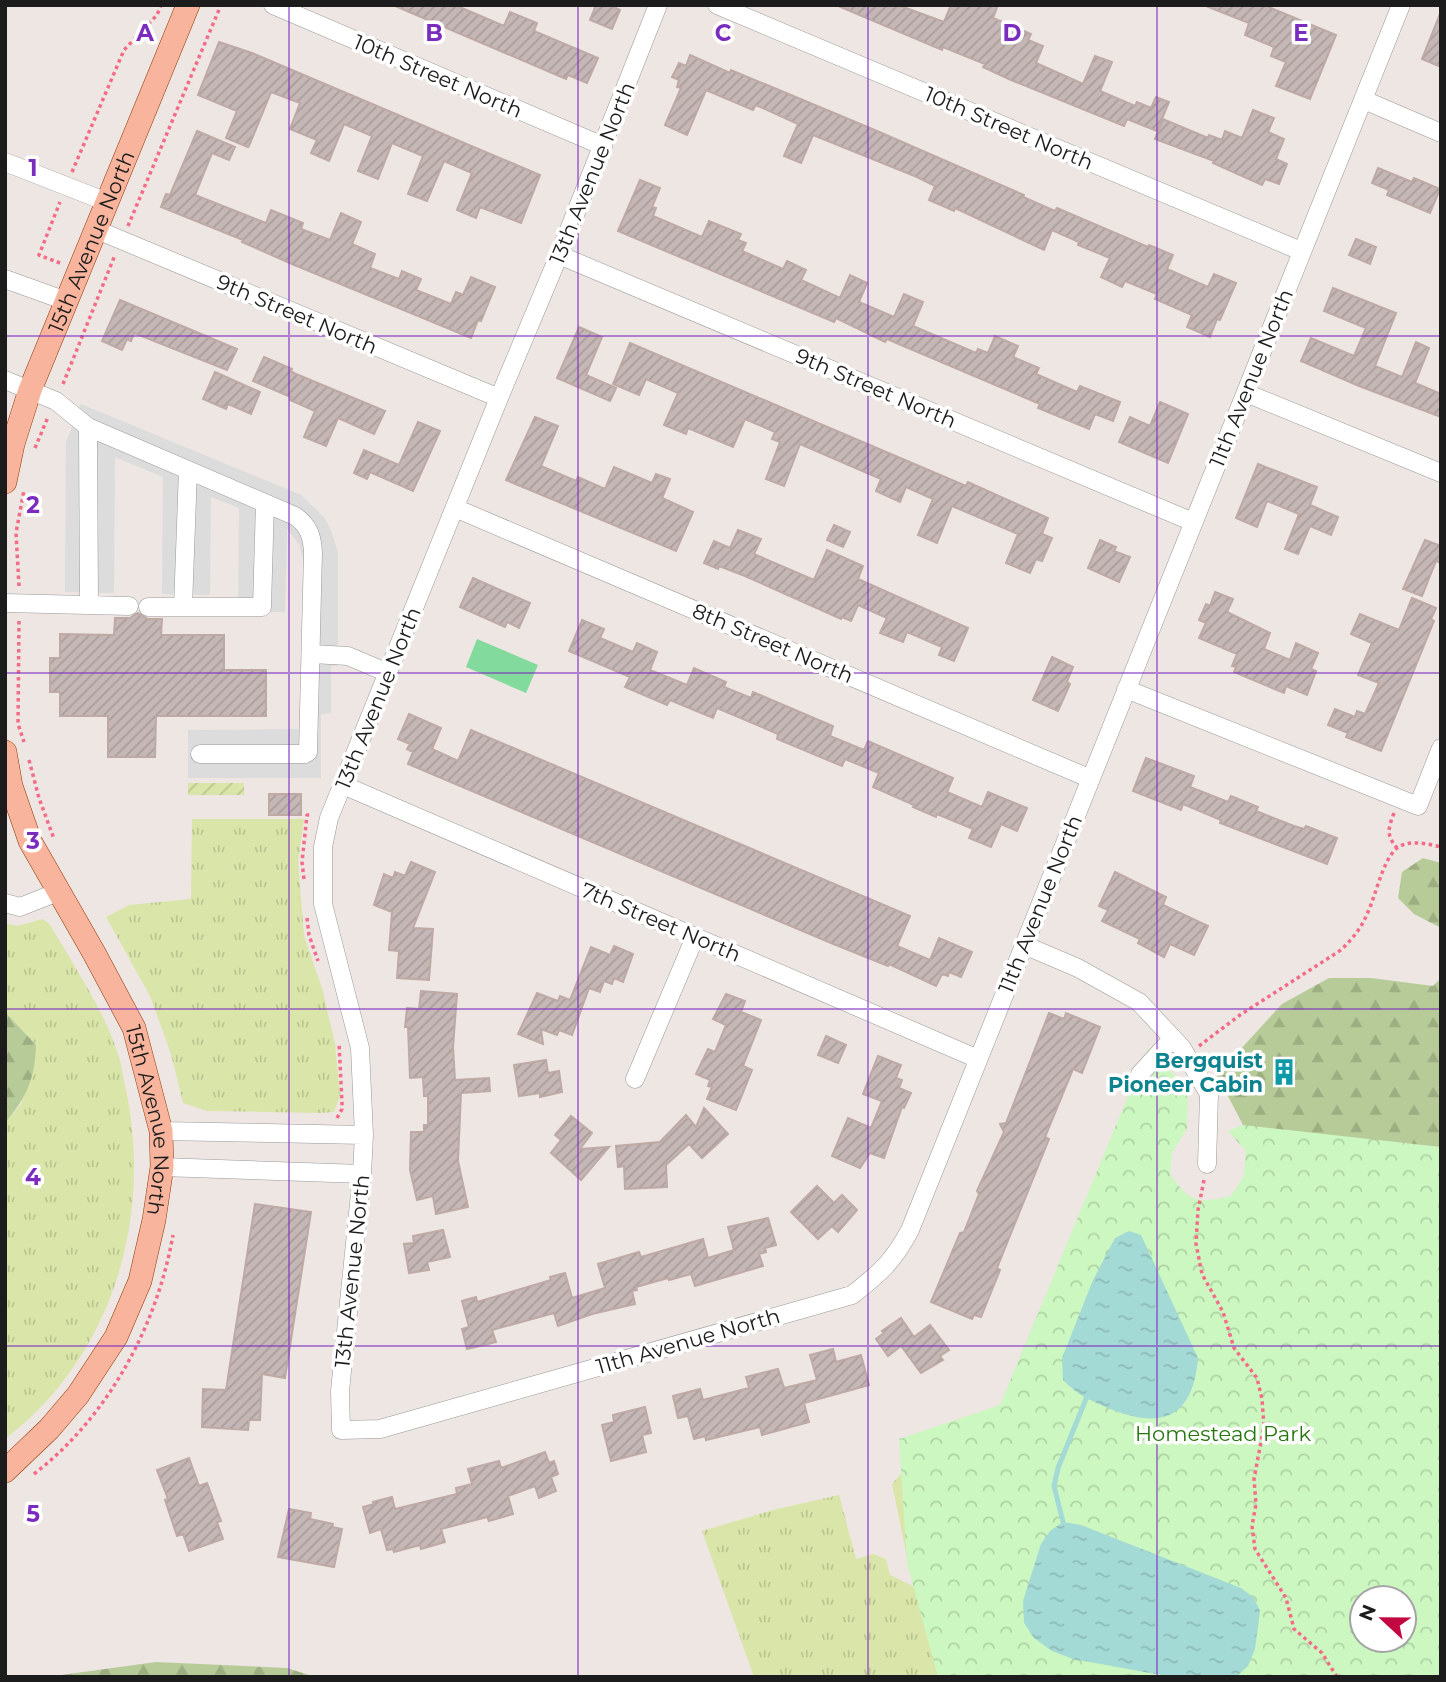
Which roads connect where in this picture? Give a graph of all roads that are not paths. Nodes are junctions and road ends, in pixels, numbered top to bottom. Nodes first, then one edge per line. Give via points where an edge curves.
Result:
1 (188, 5) edge
2 (273, 5) edge
3 (658, 5) edge
4 (717, 5) edge
5 (1401, 5) edge
6 (1364, 100) junction
7 (1441, 133) edge
8 (603, 146) junction
9 (5, 162) edge
10 (107, 202) junction
11 (95, 229) junction
12 (1301, 251) junction
13 (559, 255) junction
14 (5, 279) edge
15 (66, 301) junction
16 (5, 380) edge
17 (30, 390) junction
18 (1246, 393) junction
19 (499, 398) junction
20 (88, 427) junction
21 (188, 470) junction
22 (1441, 473) edge
23 (16, 482) edge
24 (265, 503) junction
25 (455, 508) junction
26 (1193, 522) junction
27 (14, 603) edge
28 (89, 605) junction
29 (129, 606) dead end
30 (148, 607) dead end
31 (183, 607) junction
32 (312, 654) junction
33 (388, 673) junction
34 (1126, 689) junction
35 (1441, 748) edge
36 (15, 749) edge
37 (200, 754) dead end
38 (1090, 779) junction
39 (343, 785) junction
40 (58, 891) junction
41 (5, 903) edge
42 (695, 937) junction
43 (1024, 945) junction
44 (1173, 1038) junction
45 (978, 1059) junction
46 (1140, 1074) dead end
47 (635, 1079) dead end
48 (161, 1131) junction
49 (364, 1135) junction
50 (1207, 1164) road end
51 (162, 1167) junction
52 (362, 1174) junction
53 (341, 1430) joint
54 (5, 1471) edge

1 - 10 main road, 15th Avenue North
2 - 8 street, 10th Street North
3 - 8 street, 13th Avenue North
4 - 12 street, 10th Street North
5 - 6 street, 11th Avenue North
6 - 7 street
6 - 12 street, 11th Avenue North
8 - 13 street, 13th Avenue North
9 - 10 street
10 - 11 main road, 15th Avenue North
11 - 15 main road, 15th Avenue North
11 - 19 street, 9th Street North
12 - 18 street, 11th Avenue North
13 - 19 street, 13th Avenue North
13 - 26 street, 9th Street North
14 - 15 street
15 - 17 main road, 15th Avenue North
16 - 17 street
17 - 20 street via 56,401
17 - 23 main road, 15th Avenue North via 13,444
18 - 22 street
18 - 26 street, 11th Avenue North
19 - 25 street, 13th Avenue North
20 - 21 street
20 - 28 street
21 - 24 street
21 - 31 street
24 - 31 street via 262,607
24 - 32 street via 303,522 312,538
25 - 33 street, 13th Avenue North
25 - 38 street, 8th Street North
26 - 34 street, 11th Avenue North
27 - 28 street
28 - 29 street
30 - 31 street
32 - 33 street via 348,656
32 - 37 street via 308,752
33 - 39 street, 13th Avenue North
34 - 35 street via 1418,806
34 - 38 street, 11th Avenue North
36 - 40 main road, 15th Avenue North via 11,786 30,841
38 - 43 street, 11th Avenue North
39 - 42 street, 7th Street North
39 - 49 street, 13th Avenue North via 323,847 323,904 360,1048
40 - 41 street via 20,907
40 - 48 main road, 15th Avenue North via 134,1028
42 - 45 street, 7th Street North
42 - 47 street
43 - 44 street via 1139,1002
43 - 45 street, 11th Avenue North
44 - 46 street
44 - 50 street via 1209,1094
45 - 53 street, 11th Avenue North via 900,1249 883,1271 852,1295 380,1429
48 - 49 street
48 - 51 main road, 15th Avenue North
49 - 52 street, 13th Avenue North
51 - 52 street
51 - 54 main road, 15th Avenue North via 140,1281 116,1337 78,1395
52 - 53 street, 13th Avenue North via 340,1391

